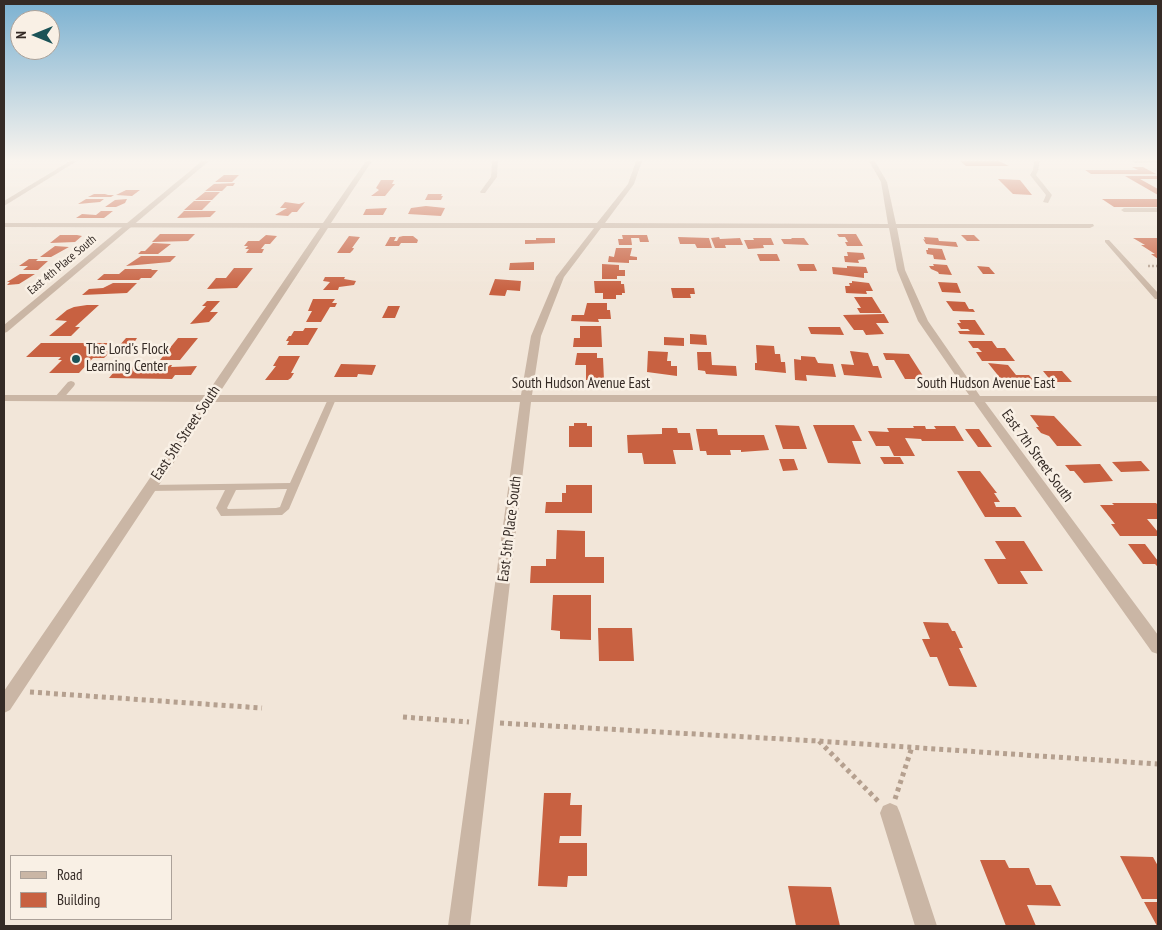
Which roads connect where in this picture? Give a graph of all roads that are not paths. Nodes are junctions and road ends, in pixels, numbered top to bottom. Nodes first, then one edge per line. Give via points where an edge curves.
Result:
1 (154, 204) edge
2 (340, 204) edge
3 (617, 204) edge
4 (887, 204) edge
5 (1124, 210) dead end
6 (1158, 211) edge
7 (602, 225) junction
8 (4, 226) edge
9 (128, 226) junction
10 (326, 226) junction
11 (892, 226) junction
12 (1090, 226) dead end
13 (1107, 241) dead end
14 (1155, 290) edge
15 (1158, 297) edge
16 (4, 330) edge
17 (71, 384) dead end
18 (4, 398) edge
19 (58, 399) junction
20 (209, 399) junction
21 (332, 399) junction
22 (526, 399) junction
23 (977, 399) junction
24 (1158, 400) edge
25 (233, 486) junction
26 (294, 486) junction
27 (149, 488) junction
28 (1158, 647) edge
29 (8, 698) edge
30 (890, 813) road end
31 (459, 926) edge
32 (926, 926) edge

1 - 9 street, East 4th Place South
2 - 10 street, East 5th Street South
3 - 7 street, East 5th Place South
4 - 11 street, East 7th Street South
5 - 6 lane
7 - 10 street
7 - 11 street
7 - 22 street, East 5th Place South via 572,261 556,287 536,336
8 - 9 street
9 - 10 street
9 - 16 street, East 4th Place South
10 - 20 street, East 5th Street South
11 - 12 street
11 - 23 street, East 7th Street South via 901,270 915,306
13 - 14 lane
14 - 15 lane
17 - 19 lane
18 - 19 street, South Hudson Avenue East
19 - 20 street, South Hudson Avenue East
20 - 21 street, South Hudson Avenue East
20 - 27 street, East 5th Street South
21 - 22 street, South Hudson Avenue East
21 - 26 lane
22 - 23 street, South Hudson Avenue East
22 - 31 street, East 5th Place South
23 - 24 street, South Hudson Avenue East
23 - 28 street, East 7th Street South
25 - 26 lane
25 - 26 lane via 221,508 225,513 278,512 284,509
25 - 27 lane
27 - 29 street, East 5th Street South
30 - 32 street

